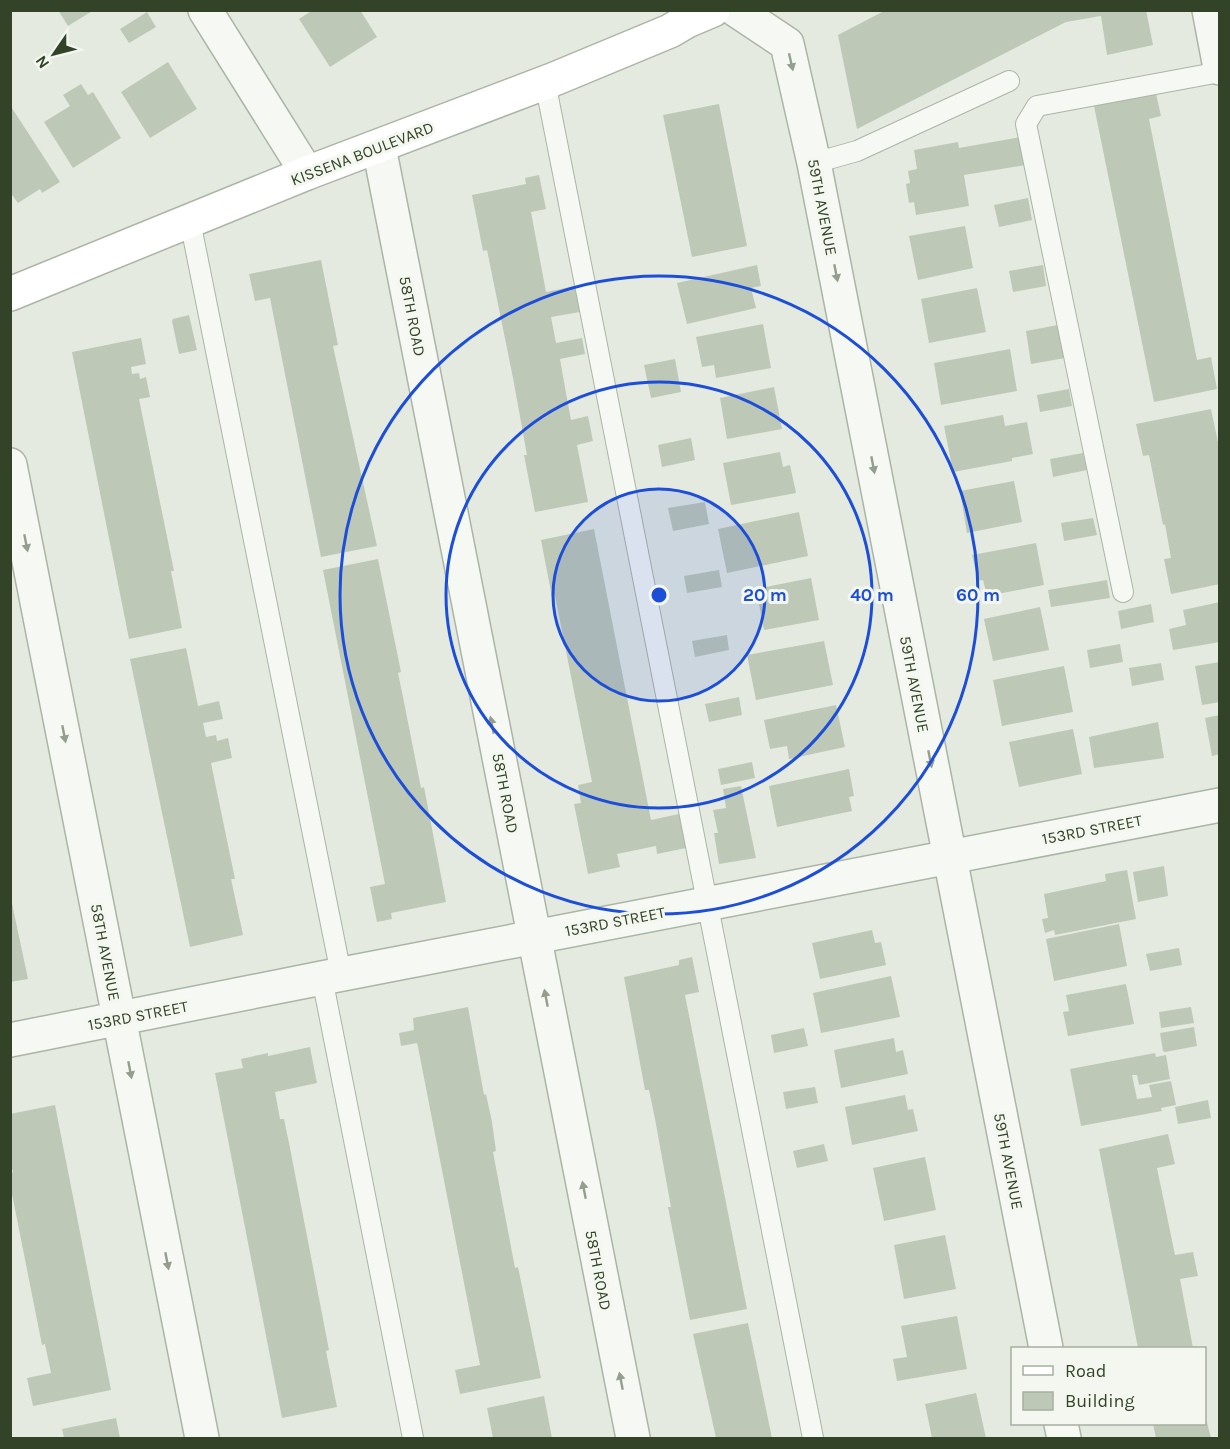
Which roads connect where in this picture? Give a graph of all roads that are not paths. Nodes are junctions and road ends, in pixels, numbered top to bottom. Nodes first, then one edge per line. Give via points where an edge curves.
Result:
1 (205, 10) edge
2 (713, 10) edge
3 (736, 10) edge
4 (1209, 10) edge
5 (1220, 70) edge
6 (1009, 81) dead end
7 (545, 82) junction
8 (379, 147) junction
9 (814, 163) junction
10 (307, 173) junction
11 (190, 221) junction
12 (10, 294) edge
13 (10, 465) edge
14 (1123, 592) dead end
15 (1220, 805) edge
16 (949, 856) junction
17 (708, 903) junction
18 (534, 937) junction
19 (331, 976) junction
20 (120, 1019) junction
21 (10, 1040) edge
22 (1046, 1347) edge
23 (202, 1438) edge
24 (413, 1438) edge
25 (633, 1438) edge
26 (813, 1438) edge

1 - 10 street
2 - 7 main road, KISSENA BOULEVARD
3 -> 9 street, 59TH AVENUE via 787,44
4 - 5 street
5 - 14 lane via 1037,106 1026,124
6 - 9 lane via 857,151
7 - 8 main road, KISSENA BOULEVARD
7 - 17 lane
8 - 10 main road, KISSENA BOULEVARD
18 -> 8 street, 58TH ROAD
9 -> 16 street, 59TH AVENUE
10 - 11 main road, KISSENA BOULEVARD
11 - 12 main road, KISSENA BOULEVARD
11 - 19 lane
13 -> 20 street, 58TH AVENUE
15 - 16 street, 153RD STREET
16 - 17 street, 153RD STREET
16 - 22 street, 59TH AVENUE
17 - 18 street, 153RD STREET
17 - 26 lane
18 - 19 street, 153RD STREET
25 -> 18 street, 58TH ROAD
19 - 20 street, 153RD STREET
19 - 24 lane
20 - 21 street, 153RD STREET
20 -> 23 street, 58TH AVENUE

